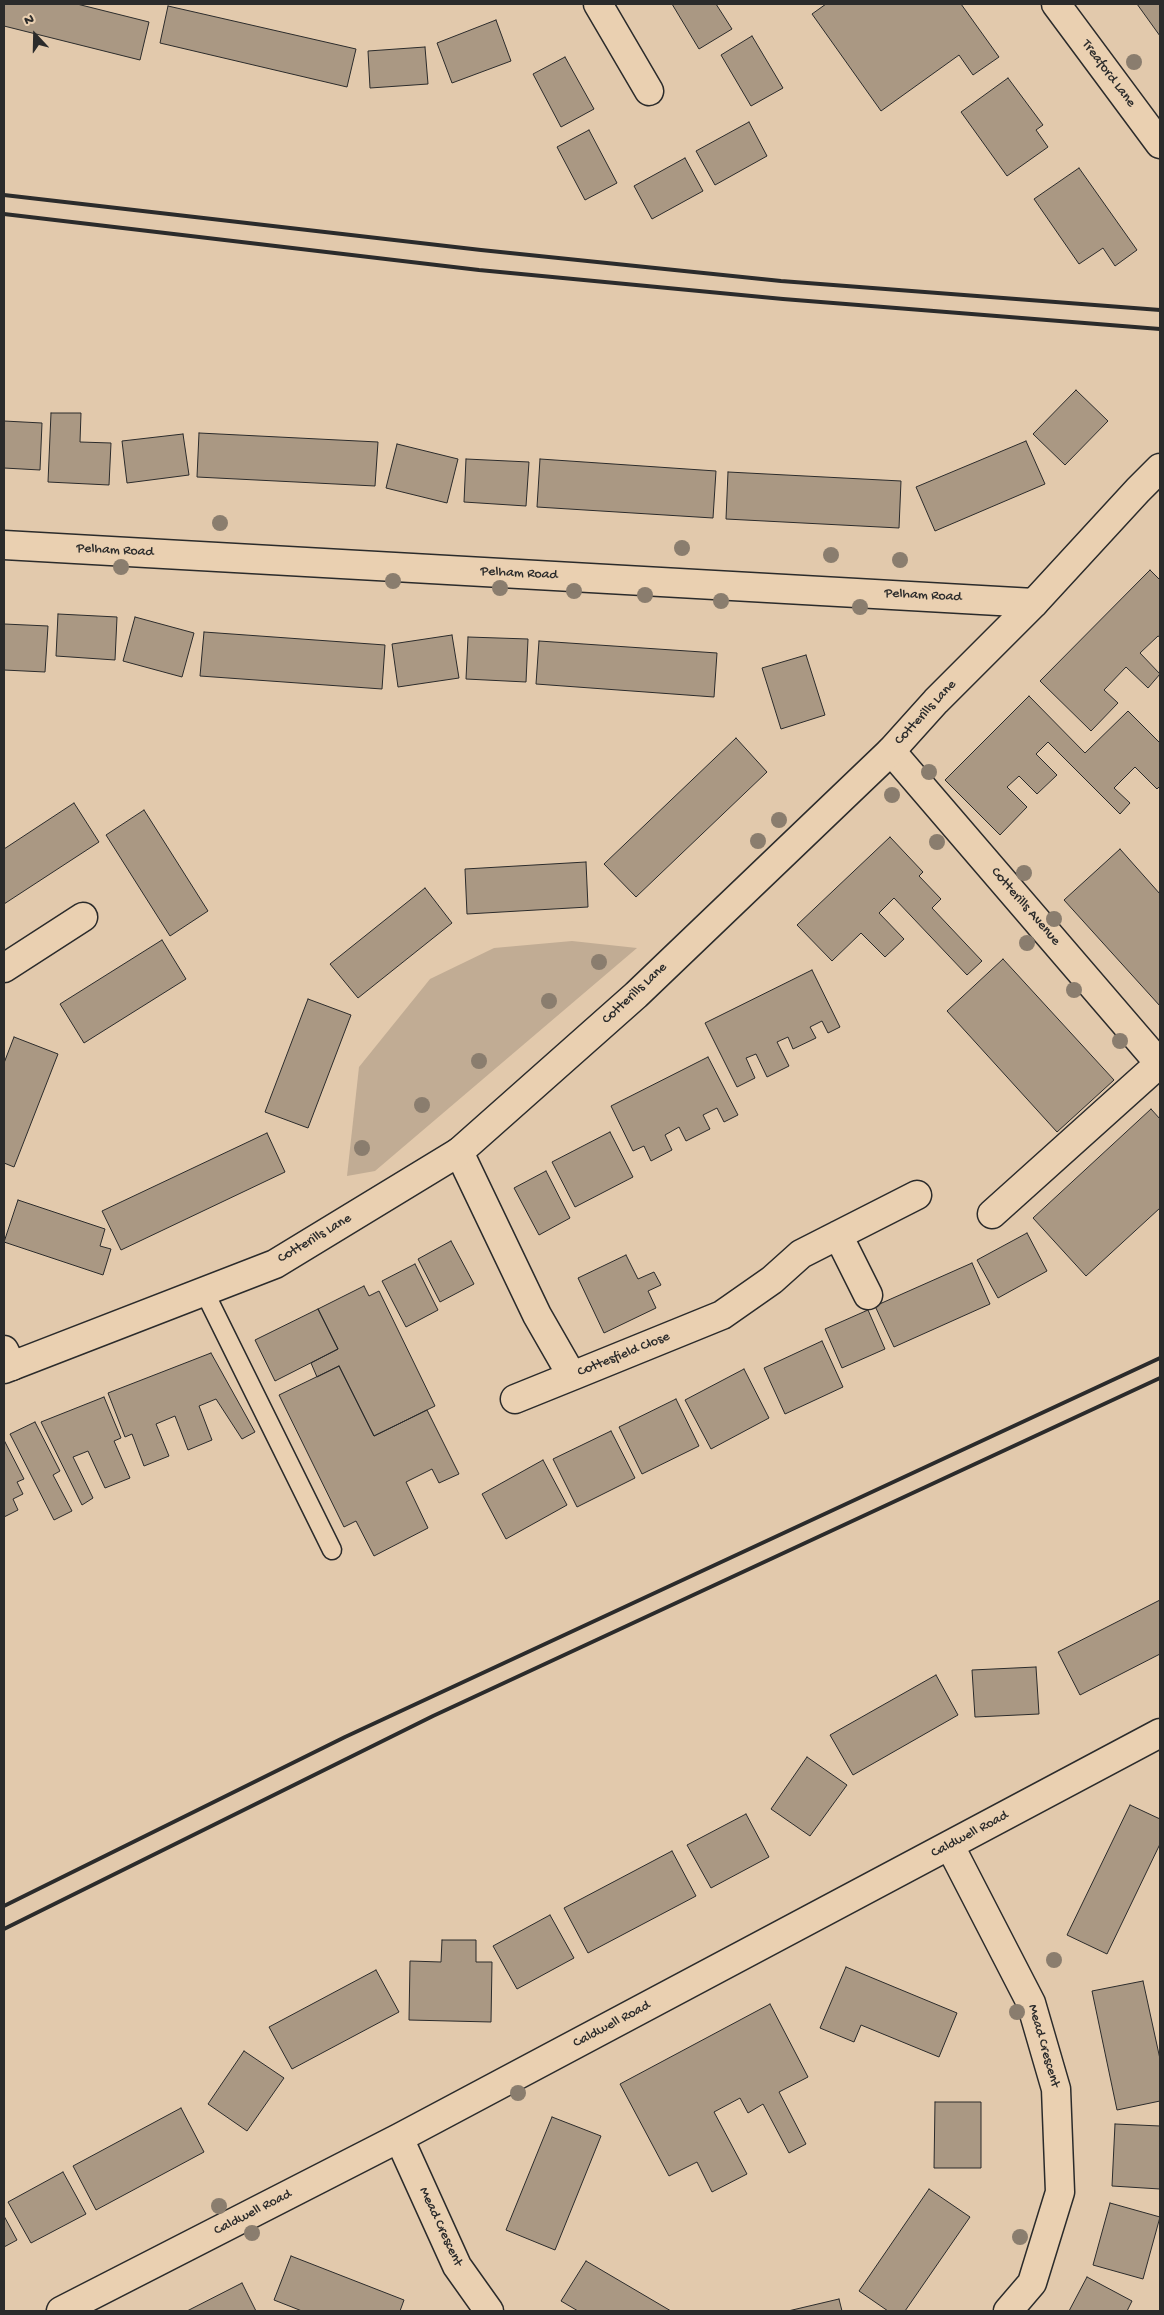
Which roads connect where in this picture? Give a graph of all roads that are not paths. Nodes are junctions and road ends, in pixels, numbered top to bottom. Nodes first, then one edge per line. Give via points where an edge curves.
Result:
1 (598, 4) edge
2 (1056, 4) edge
3 (649, 91) dead end
4 (1160, 144) edge
5 (1160, 468) edge
6 (4, 545) edge
7 (1034, 602) junction
8 (891, 751) junction
9 (83, 916) dead end
10 (4, 968) edge
11 (1160, 1063) edge
12 (460, 1152) junction
13 (917, 1195) dead end
14 (992, 1214) dead end
15 (838, 1235) junction
16 (204, 1291) junction
17 (868, 1294) dead end
18 (6, 1362) edge
19 (572, 1376) junction
20 (515, 1399) dead end
21 (332, 1550) dead end
22 (1160, 1733) edge
23 (950, 1846) junction
24 (399, 2138) junction
25 (61, 2311) edge
26 (489, 2311) edge
27 (1008, 2311) edge

1 - 3 street
2 - 4 street, Treaford Lane
5 - 7 street, Cotterills Lane
6 - 7 street, Pelham Road
7 - 8 street, Cotterills Lane
8 - 11 street, Cotterills Avenue
8 - 12 street, Cotterills Lane via 636,995
9 - 10 street
11 - 14 street, Cotterills Avenue
12 - 16 street, Cotterills Lane via 275,1264
12 - 19 street, Cottesfield Close via 537,1315
13 - 15 street, Cottesfield Close
15 - 17 street
15 - 19 street, Cottesfield Close via 801,1254 772,1280 722,1314
16 - 18 street, Cotterills Lane
16 - 21 lane
19 - 20 street
22 - 23 street, Caldwell Road
23 - 24 street, Caldwell Road
23 - 27 street, Mead Crescent via 1031,2002 1056,2089 1060,2192 1032,2283
24 - 25 street, Caldwell Road
24 - 26 street, Mead Crescent via 457,2266

